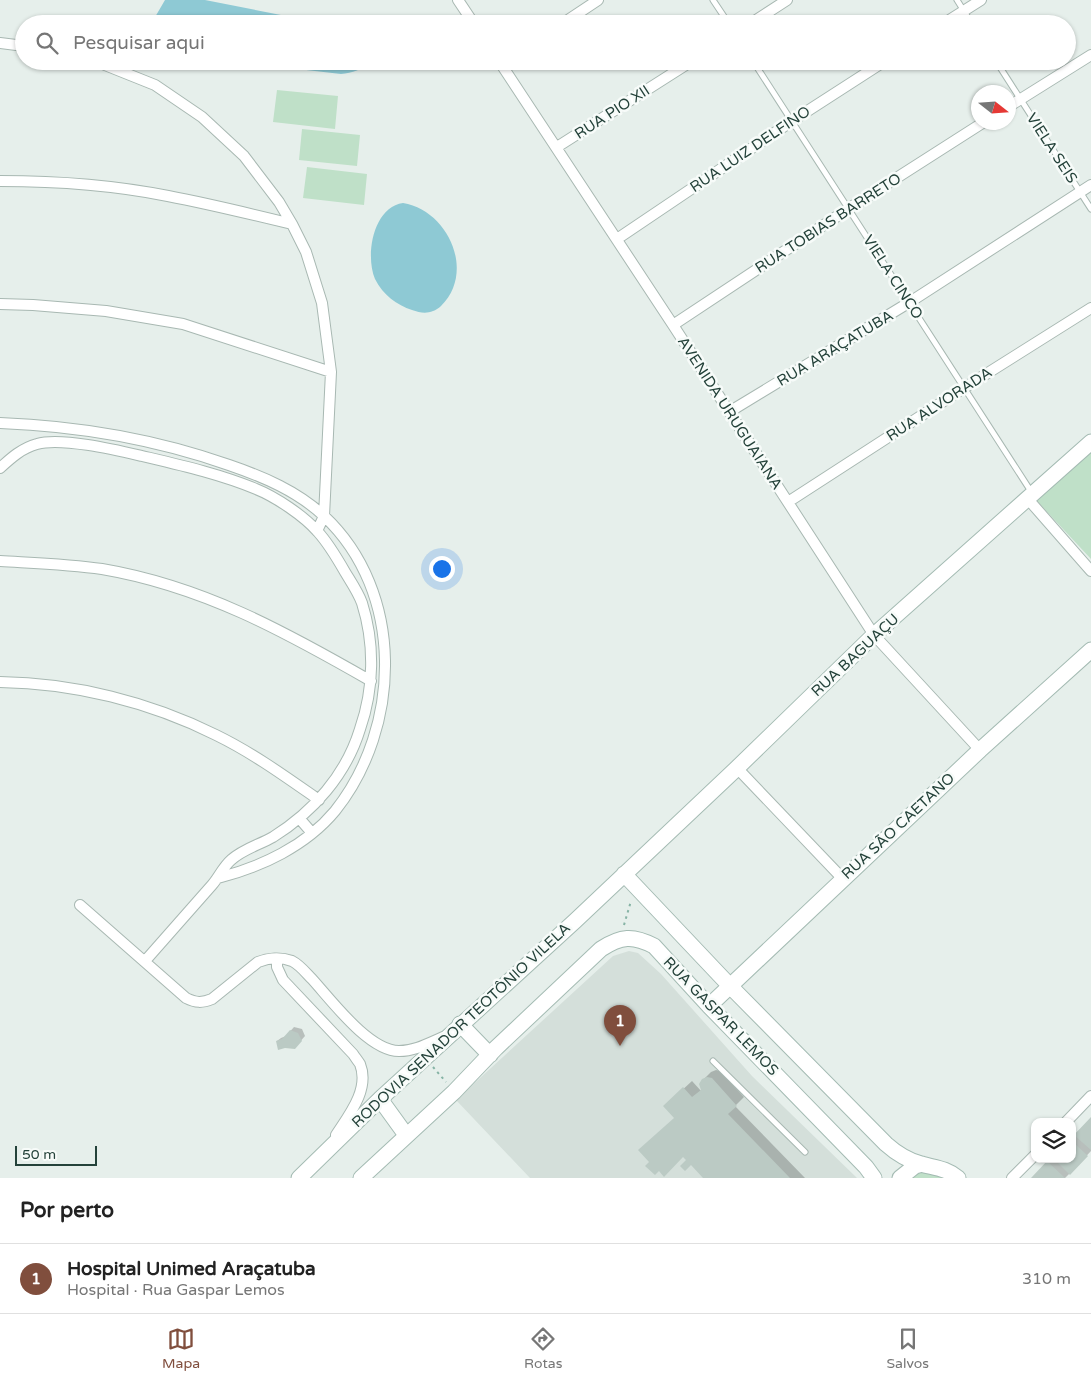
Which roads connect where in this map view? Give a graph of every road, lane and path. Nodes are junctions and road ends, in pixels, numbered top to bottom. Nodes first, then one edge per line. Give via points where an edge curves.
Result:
1 (458, 0) edge
2 (598, 0) edge
3 (713, 0) edge
4 (787, 0) edge
5 (957, 0) edge
6 (981, 0) edge
7 (964, 10) junction
8 (468, 15) edge
9 (576, 15) edge
10 (722, 15) edge
11 (764, 15) edge
12 (956, 15) edge
13 (967, 15) edge
14 (0, 43) edge
15 (15, 45) edge
16 (1091, 55) edge
17 (1076, 64) edge
18 (117, 70) edge
19 (506, 70) edge
20 (678, 70) edge
21 (759, 70) edge
22 (871, 70) edge
23 (1002, 70) edge
24 (1067, 70) edge
25 (1021, 99) junction
26 (1016, 102) edge
27 (792, 121) junction
28 (971, 130) edge
29 (557, 148) junction
30 (0, 181) edge
31 (1091, 185) edge
32 (1080, 192) junction
33 (848, 209) junction
34 (1091, 209) edge
35 (292, 224) junction
36 (617, 239) junction
37 (910, 302) junction
38 (0, 304) edge
39 (1091, 308) edge
40 (673, 325) junction
41 (331, 372) junction
42 (964, 388) junction
43 (729, 412) junction
44 (0, 424) edge
45 (1091, 442) edge
46 (0, 468) edge
47 (1029, 496) junction
48 (788, 502) junction
49 (324, 516) junction
50 (317, 531) junction
51 (0, 561) edge
52 (1091, 571) edge
53 (874, 635) junction
54 (1091, 650) edge
55 (371, 681) junction
56 (0, 682) edge
57 (364, 719) junction
58 (378, 723) junction
59 (980, 750) junction
60 (737, 768) junction
61 (318, 800) junction
62 (299, 818) junction
63 (312, 833) junction
64 (624, 874) junction
65 (218, 878) junction
66 (842, 879) junction
67 (636, 887) junction
68 (80, 905) dead end
69 (619, 939) junction
70 (276, 959) junction
71 (145, 961) junction
72 (730, 986) junction
73 (708, 1006) junction
74 (454, 1029) junction
75 (490, 1055) junction
76 (424, 1057) junction
77 (713, 1060) dead end
78 (454, 1092) junction
79 (1091, 1096) edge
80 (380, 1099) junction
81 (1070, 1118) edge
82 (406, 1135) junction
83 (805, 1152) dead end
84 (323, 1155) junction
85 (1031, 1159) edge
86 (922, 1164) junction
87 (299, 1178) edge
88 (361, 1178) edge
89 (874, 1178) edge
90 (900, 1178) edge
91 (958, 1178) edge
92 (1012, 1178) edge

1 - 8 street
2 - 9 street
3 - 10 lane
4 - 11 street
5 - 7 lane
6 - 7 street
7 - 12 street
7 - 13 lane
14 - 15 street
16 - 17 street
18 - 35 street via 155,85 202,117 244,156
19 - 29 street, AVENIDA URUGUAIANA
20 - 29 street, RUA PIO XII
21 - 27 lane, VIELA CINCO
22 - 27 street, RUA LUIZ DELFINO
23 - 25 lane, VIELA SEIS
24 - 25 street
25 - 26 street
25 - 32 lane, VIELA SEIS
27 - 33 lane, VIELA CINCO
27 - 36 street, RUA LUIZ DELFINO
28 - 33 street, RUA TOBIAS BARRETO
29 - 36 street, AVENIDA URUGUAIANA
30 - 35 street via 97,186 167,196
31 - 32 street, RUA ARAÇATUBA
32 - 34 lane, VIELA SEIS
32 - 37 street, RUA ARAÇATUBA
33 - 37 lane, VIELA CINCO
33 - 40 street, RUA TOBIAS BARRETO
35 - 41 street via 306,252 322,303
36 - 40 street, AVENIDA URUGUAIANA
37 - 42 lane, VIELA CINCO
37 - 43 street, RUA ARAÇATUBA
38 - 41 street via 106,311 183,324
39 - 42 street, RUA ALVORADA
40 - 43 street, AVENIDA URUGUAIANA
41 - 49 street
42 - 47 lane, VIELA CINCO
42 - 48 street, RUA ALVORADA
43 - 48 street, AVENIDA URUGUAIANA
44 - 49 street via 111,433 163,444 267,478 296,494
45 - 47 main road, RUA BAGUAÇU
46 - 50 street via 14,455 37,444 52,442 113,450 257,489
47 - 52 street, VIELA CINCO
47 - 53 main road, RUA BAGUAÇU
48 - 53 street, AVENIDA URUGUAIANA
49 - 50 street
49 - 58 street via 347,542 366,573 378,607 385,643 386,679
50 - 55 street via 334,553 361,601 368,627
51 - 55 street via 102,569 197,594 252,616
53 - 59 street, AVENIDA URUGUAIANA
53 - 60 main road, RUA BAGUAÇU
54 - 59 main road, RUA SÃO CAETANO
55 - 57 street
56 - 61 street via 55,686 100,694 180,718 255,756
57 - 58 street
57 - 61 street via 350,755
58 - 63 street via 355,782 334,812
59 - 66 main road, RUA SÃO CAETANO
60 - 64 main road, RUA BAGUAÇU
60 - 66 street
61 - 62 street
62 - 63 street
62 - 65 street via 235,856
63 - 65 street via 277,857
64 - 67 main road, RUA GASPAR LEMOS
64 - 74 main road, RODOVIA SENADOR TEOTÔNIO VILELA
65 - 71 street
66 - 72 main road, RUA SÃO CAETANO
67 - 69 path
67 - 72 main road, RUA GASPAR LEMOS
68 - 71 street
69 - 73 main road, RUA GASPAR LEMOS via 642,940 654,946
69 - 75 main road via 602,950
70 - 71 street via 258,962 205,1002 186,998
70 - 74 street via 298,965 363,1034 380,1046 398,1051 417,1048
70 - 84 street via 283,980 360,1064 360,1094
72 - 73 main road, RUA SÃO CAETANO
72 - 86 main road, RUA GASPAR LEMOS via 886,1144 900,1156
73 - 89 main road, RUA GASPAR LEMOS
74 - 75 main road
74 - 76 main road, RODOVIA SENADOR TEOTÔNIO VILELA
75 - 78 main road
76 - 78 path
76 - 80 main road, RODOVIA SENADOR TEOTÔNIO VILELA
77 - 83 lane
78 - 82 main road
79 - 81 street
80 - 82 main road
80 - 84 main road, RODOVIA SENADOR TEOTÔNIO VILELA
82 - 88 main road
84 - 87 main road, RODOVIA SENADOR TEOTÔNIO VILELA
85 - 92 street
86 - 90 main road
86 - 91 main road, RUA GASPAR LEMOS via 940,1168

